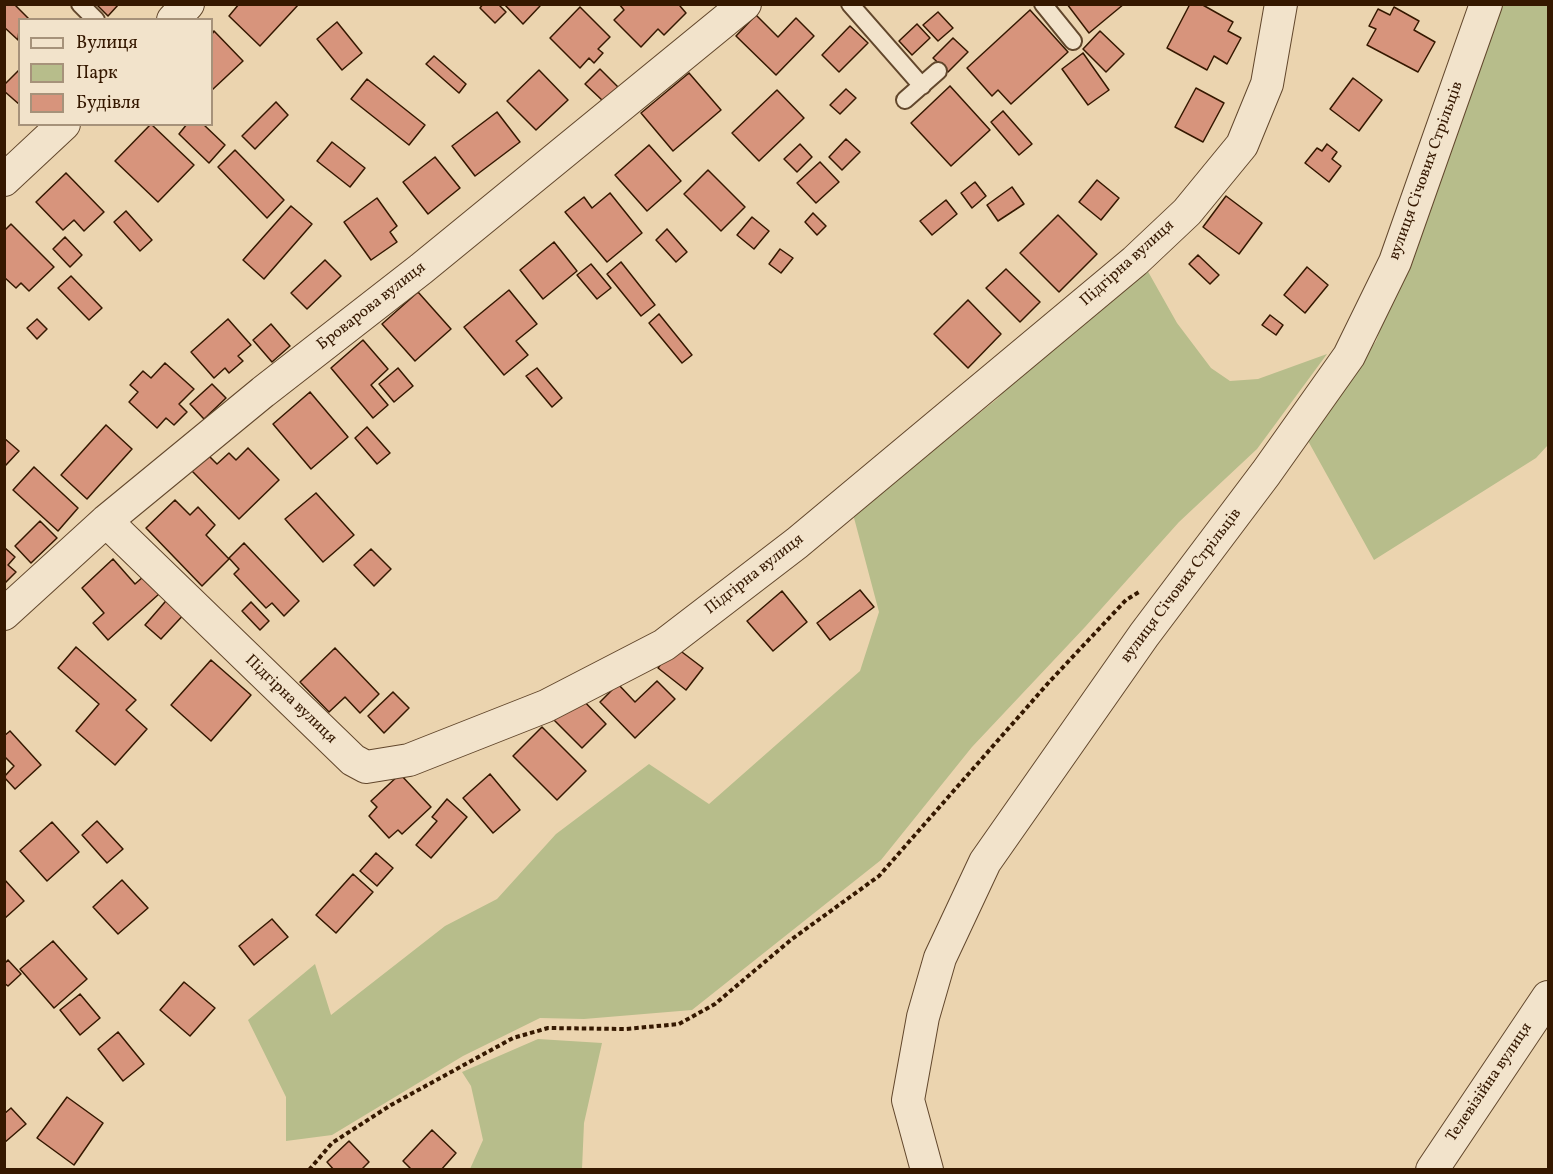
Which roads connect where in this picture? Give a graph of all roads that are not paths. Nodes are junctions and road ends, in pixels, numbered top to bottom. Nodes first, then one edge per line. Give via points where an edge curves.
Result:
1 (80, 4) edge
2 (188, 4) edge
3 (745, 4) edge
4 (850, 4) edge
5 (1043, 4) edge
6 (1281, 4) edge
7 (1486, 4) edge
8 (94, 18) edge
9 (175, 18) edge
10 (1073, 41) dead end
11 (938, 71) dead end
12 (922, 86) junction
13 (905, 100) dead end
14 (62, 126) edge
15 (4, 180) edge
16 (106, 521) junction
17 (4, 614) edge
18 (1548, 997) edge
19 (927, 1170) edge
20 (1432, 1170) edge

1 - 8 lane
2 - 9 street
3 - 16 street, Броварова вулиця
4 - 12 lane
5 - 10 lane
6 - 16 street, Підгірна вулиця via 1267,84 1242,145 1194,204 1144,253 797,543 664,645 546,706 409,760 366,767 336,744
7 - 19 street, вулиця Січових Стрільців via 1395,262 1349,356 985,862 940,958 923,1017 908,1100
11 - 12 lane
12 - 13 lane
14 - 15 street
16 - 17 street, Броварова вулиця
18 - 20 street, Телевізійна вулиця

